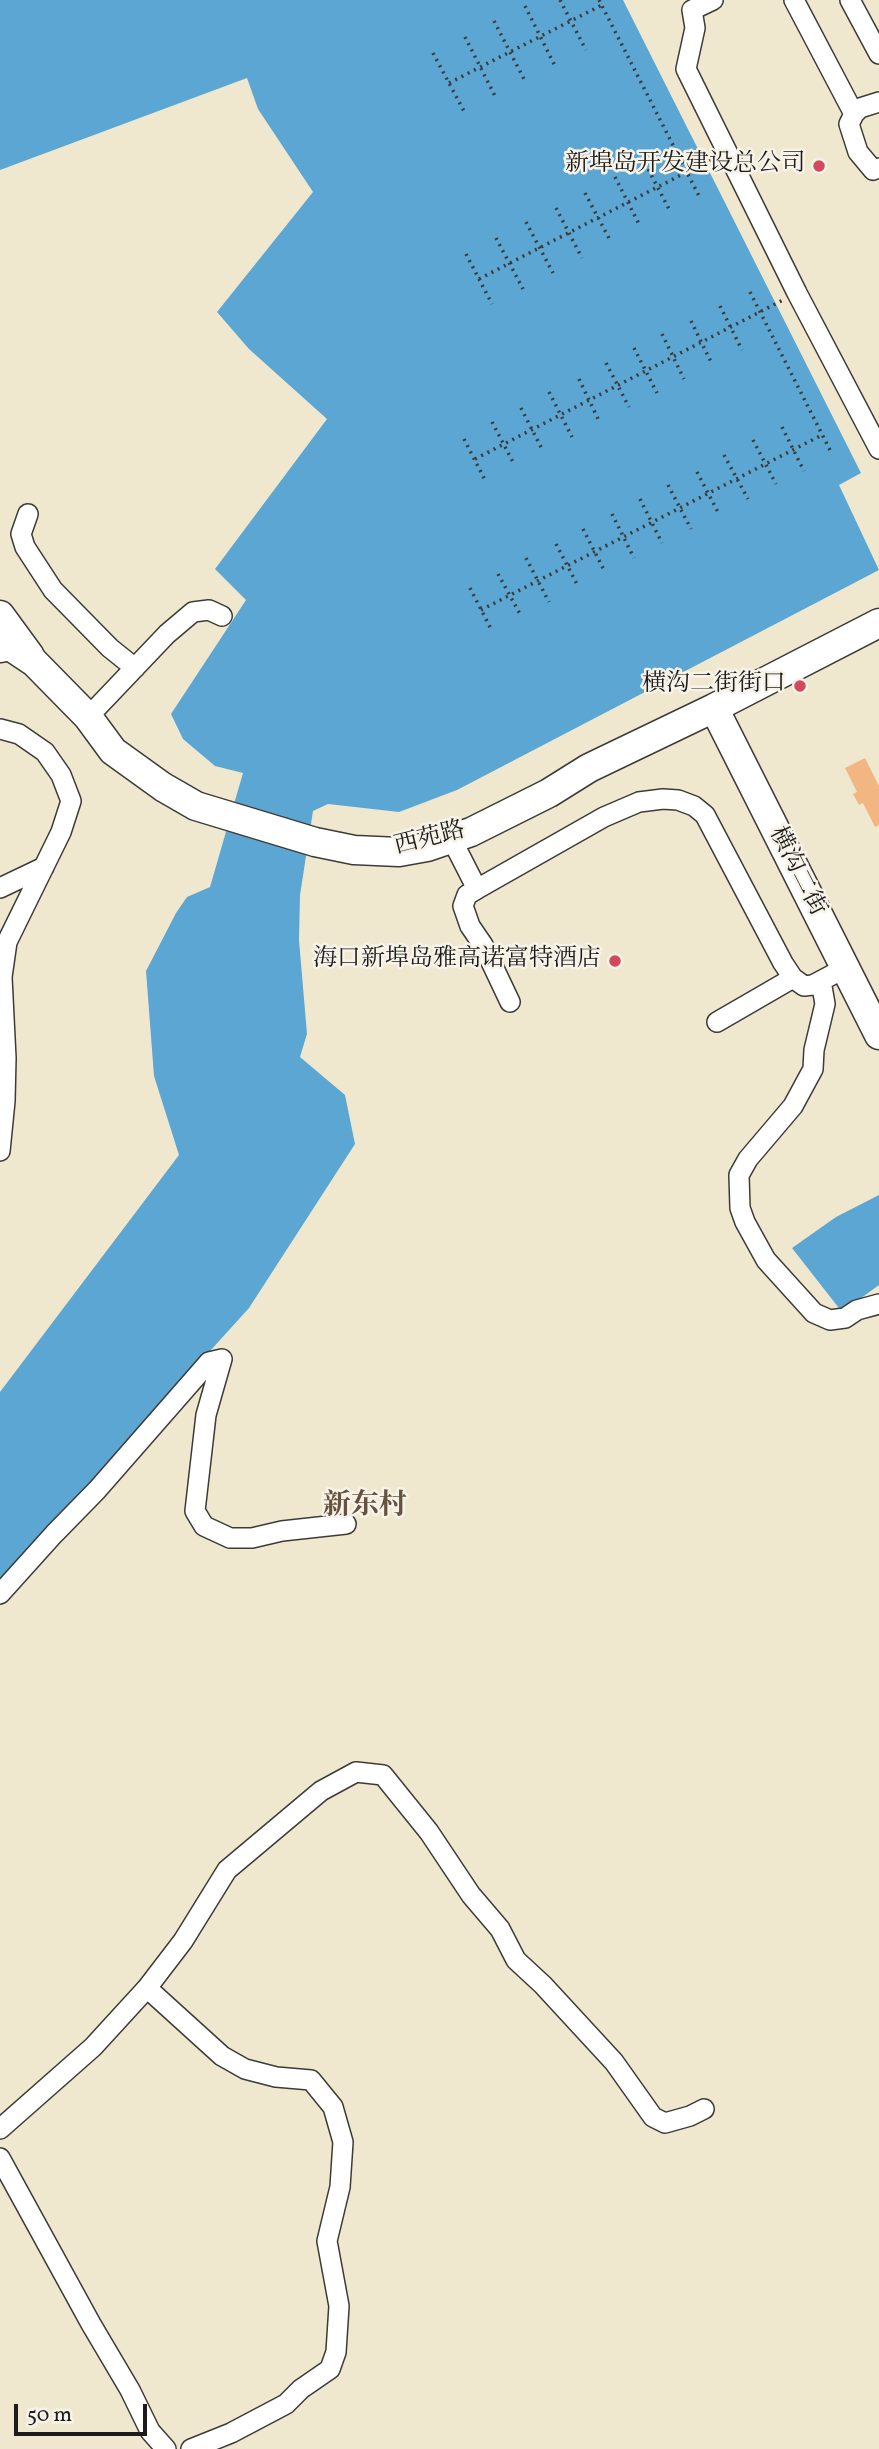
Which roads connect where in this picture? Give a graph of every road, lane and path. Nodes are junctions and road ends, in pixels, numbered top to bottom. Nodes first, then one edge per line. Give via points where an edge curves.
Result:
1 (560, 0) edge
2 (599, 0) edge
3 (713, 0) edge
4 (794, 0) edge
5 (850, 0) edge
6 (602, 5) junction
7 (525, 6) dead end
8 (494, 21) dead end
9 (571, 21) junction
10 (465, 37) dead end
11 (541, 37) junction
12 (586, 50) dead end
13 (510, 52) junction
14 (433, 53) dead end
15 (879, 54) edge
16 (555, 66) dead end
17 (480, 67) junction
18 (525, 82) dead end
19 (449, 83) junction
20 (495, 96) dead end
21 (879, 102) edge
22 (465, 113) dead end
23 (854, 114) junction
24 (726, 151) junction
25 (645, 163) dead end
26 (879, 168) edge
27 (687, 173) junction
28 (615, 177) dead end
29 (658, 188) junction
30 (585, 193) dead end
31 (699, 195) dead end
32 (628, 203) junction
33 (556, 208) dead end
34 (670, 211) dead end
35 (598, 218) junction
36 (526, 222) dead end
37 (640, 226) dead end
38 (569, 233) junction
39 (496, 238) dead end
40 (611, 242) dead end
41 (540, 248) junction
42 (466, 254) dead end
43 (582, 258) dead end
44 (510, 263) junction
45 (553, 273) dead end
46 (479, 279) junction
47 (523, 289) dead end
48 (750, 292) dead end
49 (797, 293) junction
50 (492, 304) dead end
51 (720, 306) dead end
52 (760, 312) junction
53 (691, 321) dead end
54 (731, 327) junction
55 (662, 334) dead end
56 (702, 342) junction
57 (634, 348) dead end
58 (742, 350) dead end
59 (673, 357) junction
60 (607, 363) dead end
61 (712, 364) dead end
62 (645, 372) junction
63 (579, 379) dead end
64 (684, 379) dead end
65 (617, 386) junction
66 (549, 392) dead end
67 (657, 393) dead end
68 (589, 400) junction
69 (629, 407) dead end
70 (521, 408) dead end
71 (561, 415) junction
72 (492, 422) dead end
73 (600, 423) dead end
74 (782, 427) dead end
75 (533, 429) junction
76 (822, 435) junction
77 (572, 437) dead end
78 (464, 439) dead end
79 (753, 440) dead end
80 (503, 444) junction
81 (879, 449) edge
82 (793, 450) junction
83 (544, 451) dead end
84 (832, 454) dead end
85 (724, 455) dead end
86 (475, 459) junction
87 (514, 464) dead end
88 (765, 464) junction
89 (804, 471) dead end
90 (697, 472) dead end
91 (736, 478) junction
92 (485, 480) dead end
93 (776, 484) dead end
94 (668, 485) dead end
95 (708, 493) junction
96 (640, 499) dead end
97 (748, 499) dead end
98 (680, 508) junction
99 (28, 514) dead end
100 (612, 514) dead end
101 (719, 514) dead end
102 (652, 522) junction
103 (583, 529) dead end
104 (691, 529) dead end
105 (623, 537) junction
106 (662, 543) dead end
107 (556, 544) dead end
108 (595, 551) junction
109 (526, 558) dead end
110 (634, 558) dead end
111 (568, 565) junction
112 (604, 570) dead end
113 (498, 574) dead end
114 (538, 581) junction
115 (578, 586) dead end
116 (470, 588) dead end
117 (510, 595) junction
118 (549, 602) dead end
119 (481, 610) junction
120 (520, 614) dead end
121 (0, 615) edge
122 (222, 616) dead end
123 (879, 623) edge
124 (491, 629) dead end
125 (0, 648) edge
126 (34, 662) junction
127 (135, 668) junction
128 (714, 708) junction
129 (89, 717) junction
130 (0, 729) edge
131 (451, 838) junction
132 (44, 867) junction
133 (0, 888) edge
134 (477, 889) junction
135 (833, 975) junction
136 (793, 978) junction
137 (510, 1002) dead end
138 (717, 1022) dead end
139 (879, 1033) edge
140 (0, 1151) edge
141 (879, 1304) edge
142 (346, 1524) dead end
143 (0, 1594) edge
144 (147, 1988) junction
145 (704, 2109) dead end
146 (0, 2129) edge
147 (0, 2158) edge
148 (166, 2449) edge
149 (191, 2449) edge

1 - 9 path
2 - 6 path
3 - 24 street via 692,10 695,28 686,69
4 - 23 street
5 - 15 street
6 - 9 path
6 - 27 path
7 - 11 path
8 - 13 path
9 - 11 path
9 - 12 path
10 - 17 path
11 - 13 path
11 - 16 path
13 - 17 path
13 - 18 path
14 - 19 path
17 - 19 path
17 - 20 path
19 - 22 path
21 - 23 street
23 - 26 street via 849,124 858,152 873,170
24 - 27 path
24 - 49 street
25 - 29 path
27 - 29 path
27 - 31 path
28 - 32 path
29 - 32 path
29 - 34 path
30 - 35 path
32 - 35 path
32 - 37 path
33 - 38 path
35 - 38 path
35 - 40 path
36 - 41 path
38 - 41 path
38 - 43 path
39 - 44 path
41 - 44 path
41 - 45 path
42 - 46 path
44 - 46 path
44 - 47 path
46 - 50 path
48 - 52 path
49 - 52 path
49 - 81 street
51 - 54 path
52 - 54 path
52 - 76 path
53 - 56 path
54 - 56 path
54 - 58 path
55 - 59 path
56 - 59 path
56 - 61 path
57 - 62 path
59 - 62 path
59 - 64 path
60 - 65 path
62 - 65 path
62 - 67 path
63 - 68 path
65 - 68 path
65 - 69 path
66 - 71 path
68 - 71 path
68 - 73 path
70 - 75 path
71 - 75 path
71 - 77 path
72 - 80 path
74 - 82 path
75 - 80 path
75 - 83 path
76 - 82 path
76 - 84 path
78 - 86 path
79 - 88 path
80 - 86 path
80 - 87 path
82 - 88 path
82 - 89 path
85 - 91 path
86 - 92 path
88 - 91 path
88 - 93 path
90 - 95 path
91 - 95 path
91 - 97 path
94 - 98 path
95 - 98 path
95 - 101 path
96 - 102 path
98 - 102 path
98 - 104 path
99 - 127 street via 21,534 25,547 53,590
100 - 105 path
102 - 105 path
102 - 106 path
103 - 108 path
105 - 108 path
105 - 110 path
107 - 111 path
108 - 111 path
108 - 112 path
109 - 114 path
111 - 114 path
111 - 115 path
113 - 117 path
114 - 117 path
114 - 118 path
116 - 119 path
117 - 119 path
117 - 120 path
119 - 124 path
121 - 126 main road
122 - 127 street via 209,610 193,612
123 - 128 main road, 西苑路
125 - 126 main road, 西苑路 via 10,646
126 - 129 main road, 西苑路
127 - 129 street
128 - 131 main road, 西苑路 via 589,768 516,810
128 - 135 main road, 横沟二街
129 - 131 main road, 西苑路 via 113,751 196,806 355,850 398,852
130 - 132 street via 19,734 45,752 71,801
131 - 134 street
132 - 133 street
132 - 140 street via 7,942 2,977 6,1058
134 - 136 street via 604,817 639,802 678,800 705,815
134 - 137 street via 467,895 463,906
135 - 136 street via 804,986
135 - 139 main road, 横沟二街
135 - 141 street via 813,1069 793,1106 739,1175 740,1208 771,1266 814,1313 830,1320 845,1318
136 - 138 street
142 - 143 street via 252,1538 230,1538 204,1526 195,1511 206,1415 222,1359 209,1362
144 - 145 street via 227,1870 321,1791 356,1772 383,1775 500,1929 516,1960 614,2062 653,2117 665,2123
144 - 146 street via 93,2047
144 - 149 street via 222,2056 275,2077 310,2080 333,2107 343,2142 340,2187 327,2241 339,2306 336,2352 330,2369 286,2404
147 - 148 street via 150,2431

